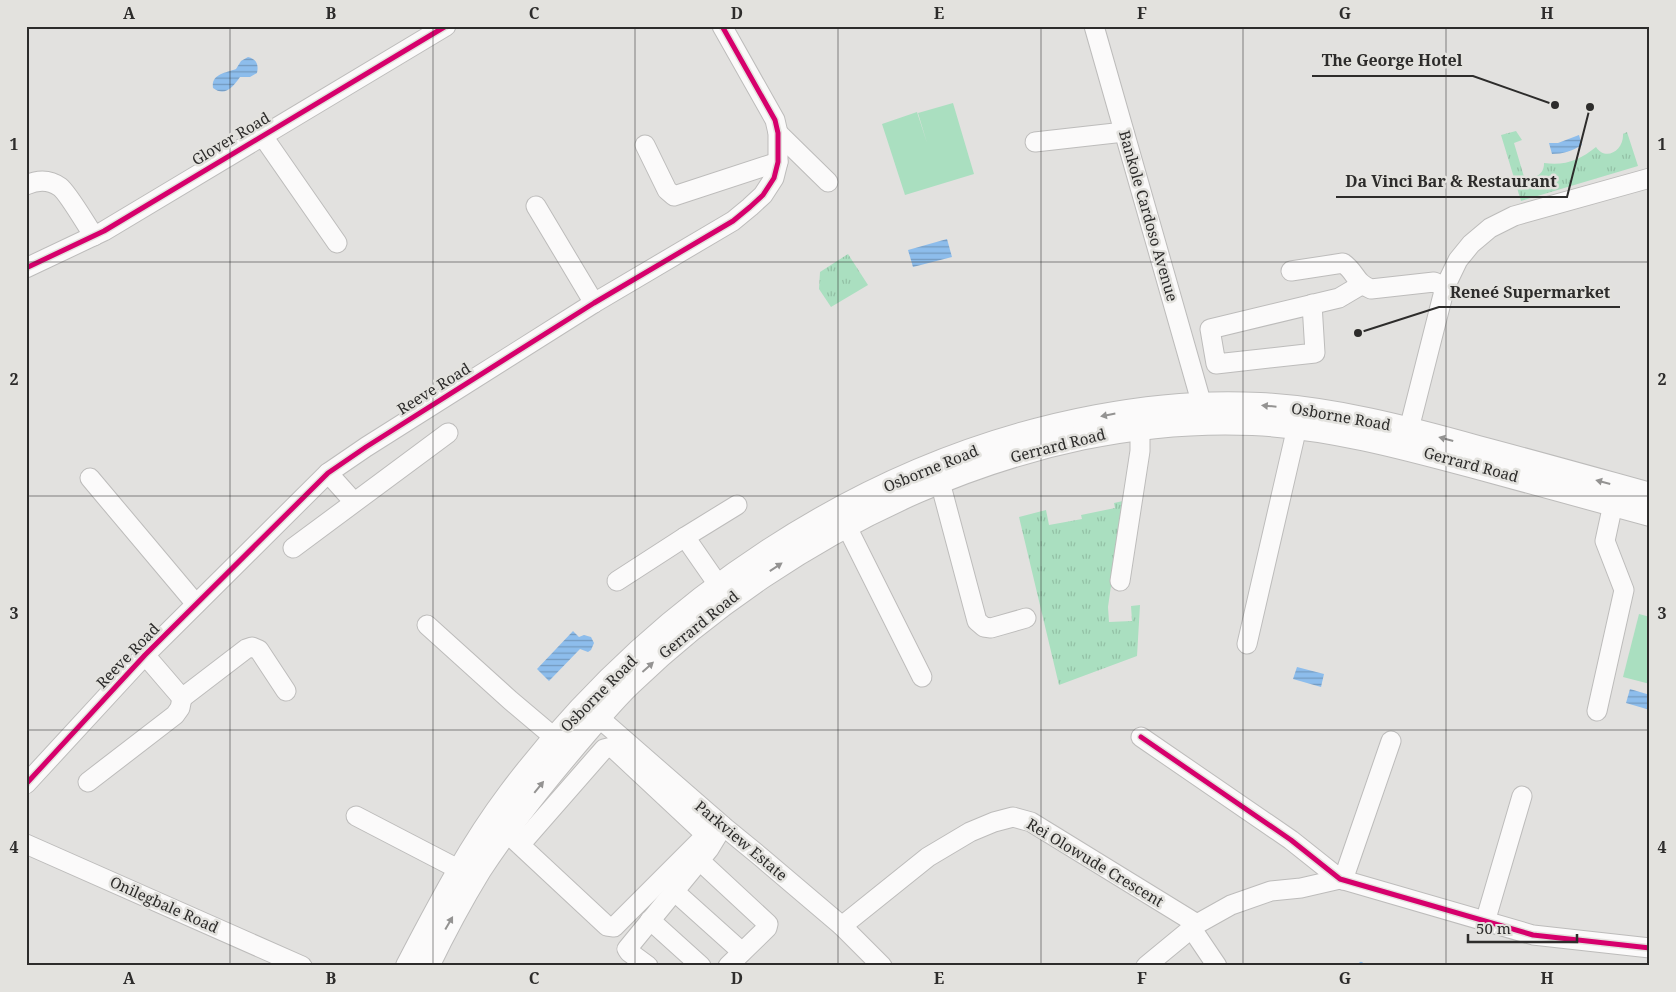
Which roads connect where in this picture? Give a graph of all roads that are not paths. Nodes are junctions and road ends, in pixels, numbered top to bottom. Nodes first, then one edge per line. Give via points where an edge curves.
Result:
1 (446, 26) edge
2 (722, 26) edge
3 (1096, 27) edge
4 (1124, 132) junction
5 (778, 133) junction
6 (262, 135) junction
7 (1035, 142) dead end
8 (645, 145) dead end
9 (778, 162) junction
10 (1650, 178) edge
11 (828, 182) dead end
12 (26, 185) edge
13 (536, 206) dead end
14 (94, 236) junction
15 (337, 243) dead end
16 (26, 268) edge
17 (1291, 271) dead end
18 (1361, 285) junction
19 (1445, 287) junction
20 (594, 303) junction
21 (1312, 304) junction
22 (1202, 405) junction
23 (1297, 427) junction
24 (1140, 428) junction
25 (1409, 429) junction
26 (448, 432) dead end
27 (328, 473) junction
28 (90, 478) dead end
29 (940, 482) junction
30 (1650, 495) edge
31 (354, 502) junction
32 (1613, 504) junction
33 (737, 505) dead end
34 (1650, 514) edge
35 (846, 525) junction
36 (685, 537) junction
37 (293, 548) dead end
38 (618, 580) dead end
39 (1120, 581) dead end
40 (719, 586) junction
41 (196, 604) junction
42 (1026, 618) dead end
43 (427, 625) dead end
44 (1247, 644) dead end
45 (145, 655) junction
46 (922, 677) dead end
47 (286, 691) dead end
48 (182, 698) junction
49 (1597, 711) dead end
50 (598, 718) junction
51 (1141, 737) dead end
52 (555, 738) junction
53 (1391, 741) dead end
54 (88, 782) dead end
55 (26, 784) edge
56 (1522, 796) dead end
57 (356, 816) dead end
58 (723, 826) junction
59 (513, 839) junction
60 (26, 844) edge
61 (699, 860) junction
62 (460, 870) junction
63 (1341, 879) junction
64 (674, 891) junction
65 (650, 920) junction
66 (1485, 922) junction
67 (842, 926) junction
68 (1195, 926) junction
69 (1650, 948) edge
70 (742, 952) junction
71 (302, 966) edge
72 (408, 966) edge
73 (426, 966) edge
74 (648, 966) edge
75 (701, 966) edge
76 (728, 966) edge
77 (882, 966) edge
78 (1146, 966) edge
79 (1217, 966) edge

1 - 6 street, Glover Road
2 - 5 street, Reeve Road via 775,120
3 - 4 street, Bankole Cardoso Avenue
4 - 7 street
4 - 22 street, Bankole Cardoso Avenue
5 - 9 street, Reeve Road
5 - 11 street
6 - 14 street, Glover Road
6 - 15 street
8 - 9 street via 667,190 674,196
9 - 20 street, Reeve Road via 774,178 763,195 733,220
10 - 19 street via 1501,222 1463,252
12 - 14 street via 36,180 60,187
13 - 20 street
14 - 16 street, Glover Road
17 - 18 street via 1343,263
18 - 19 street via 1371,289 1434,282
18 - 21 street via 1339,298
19 - 25 street
20 - 27 street, Reeve Road
21 - 21 street via 1210,329 1216,364 1315,353
25 -> 22 main road, Osborne Road via 1317,410
22 -> 40 main road, Osborne Road via 1159,408 1063,424 1013,437 940,463 821,520
23 - 24 main road, Gerrard Road via 1213,422
23 - 32 main road, Gerrard Road via 1401,446
23 - 44 street
24 - 29 main road, Gerrard Road via 1045,447
24 - 39 street via 1140,451
30 -> 25 main road, Osborne Road
26 - 31 street
27 - 31 street
27 - 41 street, Reeve Road
28 - 41 street
29 - 35 main road, Gerrard Road
29 - 42 street via 977,622 991,628
31 - 37 street
32 - 34 main road, Gerrard Road
32 - 49 street via 1605,541 1624,590
33 - 36 street
35 - 46 street
50 -> 35 main road, Gerrard Road via 666,651 744,588
36 - 38 street
36 - 40 street
40 - 52 main road, Osborne Road via 618,672
41 - 45 street, Reeve Road
43 - 52 street
45 - 48 street
45 - 55 street, Reeve Road
47 - 48 street via 259,650 252,647
48 - 54 street via 175,715
50 - 58 street, Parkview Estate
59 -> 50 main road, Gerrard Road via 535,792
51 - 63 street via 1291,840
52 - 62 main road, Osborne Road via 508,796
53 - 63 street
56 - 66 street
57 - 62 street
58 - 61 street
58 - 67 street, Parkview Estate
59 - 59 street via 607,926 614,927 701,840 703,832 612,747 604,749
73 -> 59 main road, Gerrard Road via 480,870
60 - 71 street, Onilegbale Road
61 - 64 street
61 - 70 street via 768,924
62 - 72 main road, Osborne Road
63 - 66 street
63 - 68 street via 1271,891 1231,905
64 - 65 street
64 - 70 street
65 - 74 street via 627,949
65 - 75 street
66 - 69 street via 1533,935
67 - 68 street, Rei Olowude Crescent via 928,857 970,832 1013,817 1031,822
67 - 77 street, Parkview Estate
68 - 78 street
68 - 79 street
70 - 76 street

